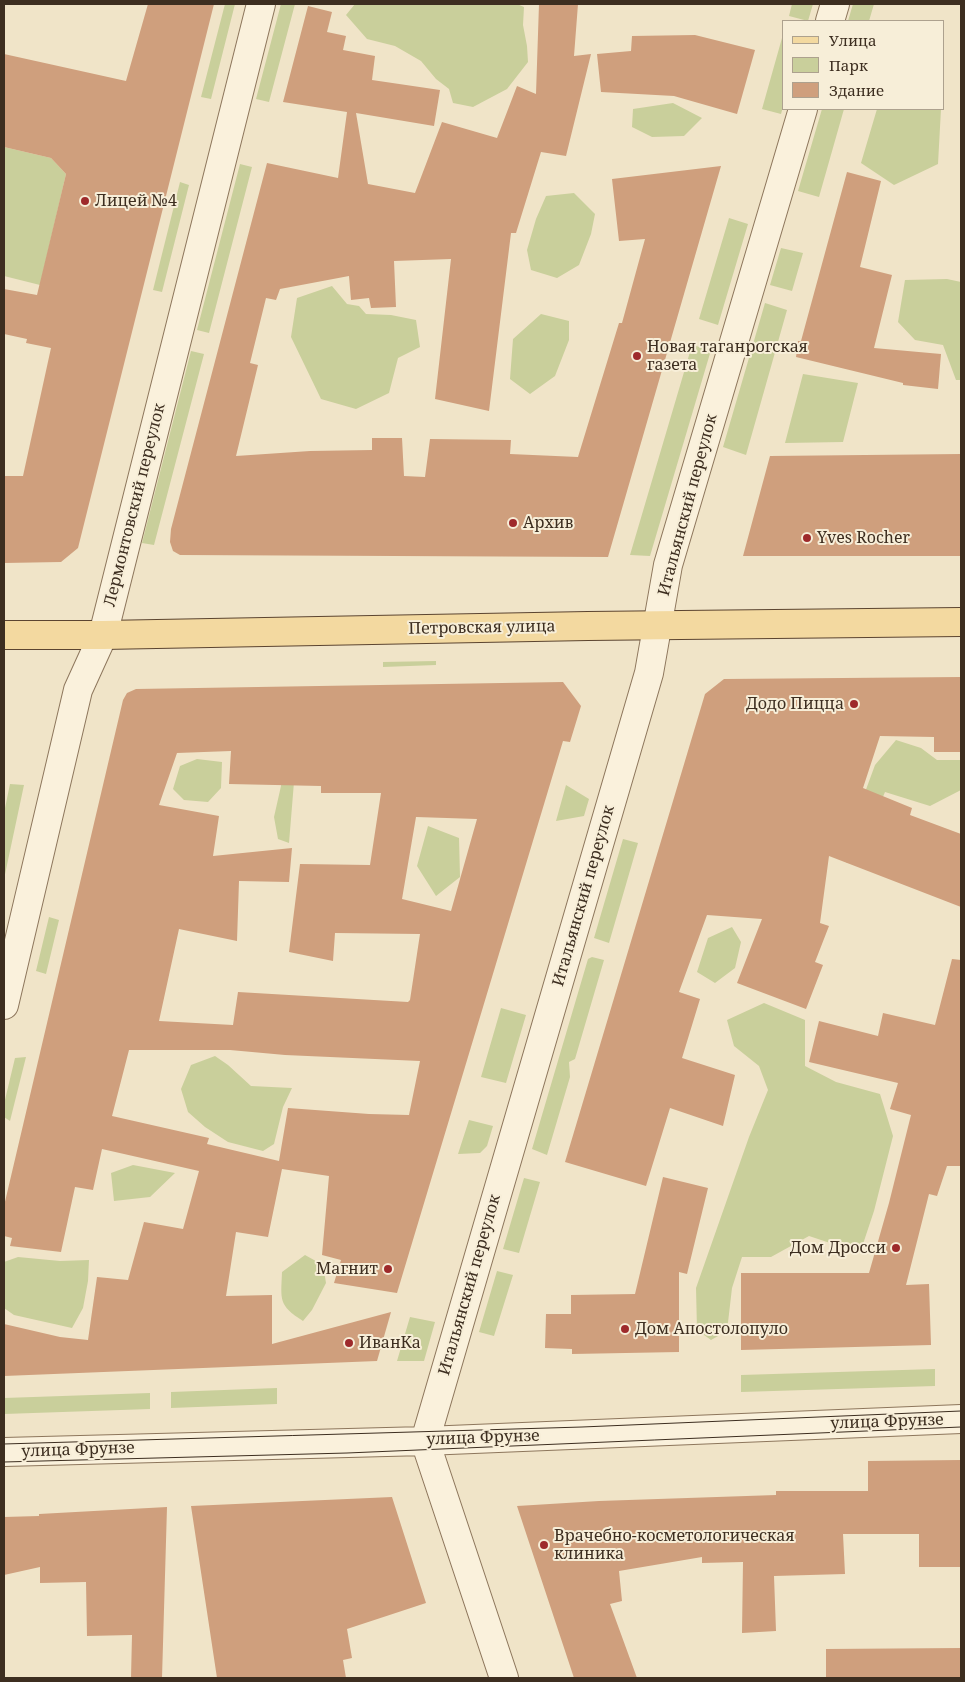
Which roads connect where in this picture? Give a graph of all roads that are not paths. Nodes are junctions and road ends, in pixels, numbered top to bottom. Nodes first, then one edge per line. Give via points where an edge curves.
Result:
1 (261, 4) edge
2 (835, 4) edge
3 (830, 20) edge
4 (803, 110) edge
5 (961, 622) edge
6 (658, 625) junction
7 (4, 635) edge
8 (103, 635) junction
9 (4, 1005) edge
10 (961, 1419) edge
11 (425, 1441) junction
12 (4, 1452) edge
13 (504, 1678) edge

1 - 8 street, Лермонтовский переулок
2 - 3 street
4 - 6 street, Итальянский переулок via 668,565
5 - 6 main road, Петровская улица
6 - 8 main road, Петровская улица
6 - 11 street, Итальянский переулок via 649,673
7 - 8 main road, Петровская улица
8 - 9 street, Лермонтовский переулок via 78,690
10 - 11 street, улица Фрунзе
11 - 12 street, улица Фрунзе
11 - 13 street

